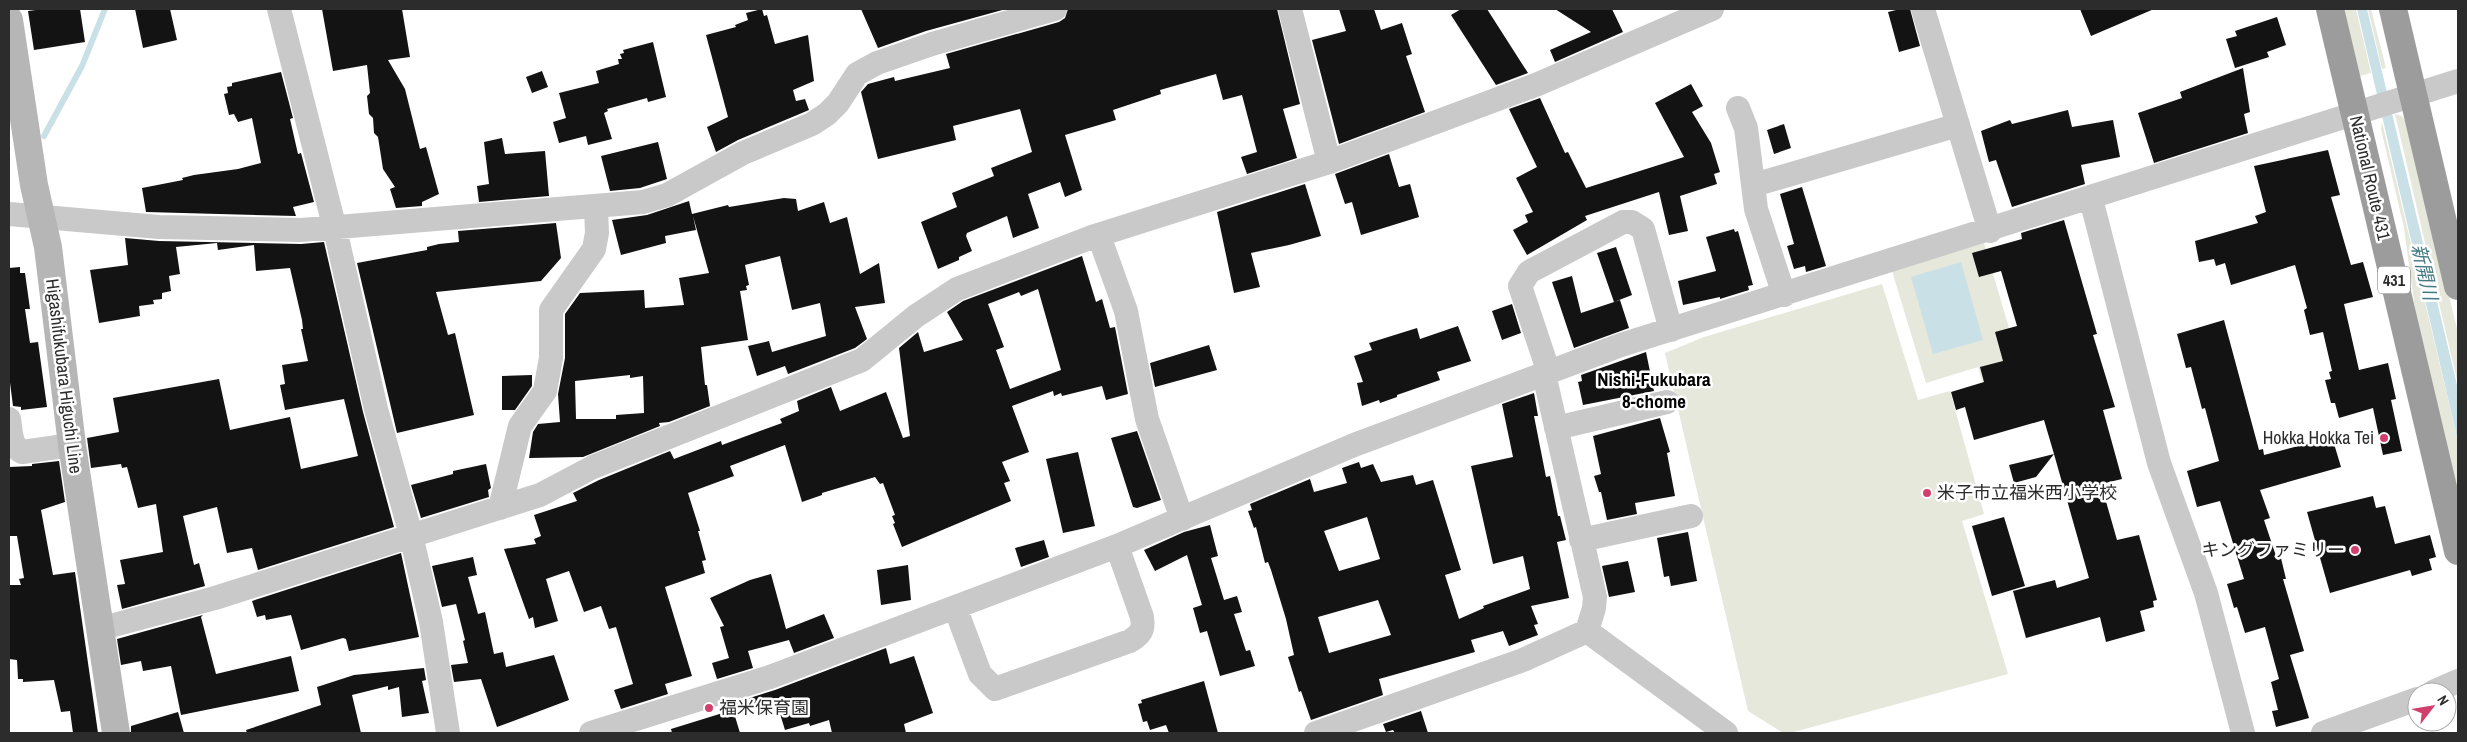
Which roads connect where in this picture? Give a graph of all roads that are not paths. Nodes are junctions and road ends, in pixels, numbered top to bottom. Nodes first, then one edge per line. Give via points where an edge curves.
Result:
1 (278, 9) edge
2 (1055, 9) edge
3 (1290, 9) edge
4 (1712, 9) edge
5 (1923, 9) edge
6 (2330, 9) edge
7 (2393, 9) edge
8 (9, 20) edge
9 (2458, 81) edge
10 (2410, 97) junction
11 (1738, 108) dead end
12 (2359, 113) junction
13 (1958, 125) junction
14 (1329, 162) junction
15 (1754, 185) junction
16 (2091, 199) junction
17 (596, 208) junction
18 (9, 214) edge
19 (40, 216) junction
20 (335, 229) junction
21 (1990, 231) junction
22 (1099, 236) junction
23 (2453, 244) edge
24 (2458, 286) edge
25 (1784, 295) junction
26 (1671, 330) junction
27 (1546, 373) junction
28 (1667, 402) dead end
29 (9, 419) edge
30 (1556, 428) junction
31 (72, 445) junction
32 (500, 508) junction
33 (1691, 516) dead end
34 (1182, 519) junction
35 (411, 535) junction
36 (1581, 540) junction
37 (1117, 546) junction
38 (2458, 551) edge
39 (956, 606) junction
40 (99, 629) junction
41 (1587, 631) junction
42 (2407, 705) edge
43 (2379, 724) edge
44 (1354, 727) edge
45 (116, 733) edge
46 (448, 733) edge
47 (590, 733) edge
48 (1316, 733) edge
49 (1726, 733) edge
50 (2243, 733) edge
51 (2323, 733) edge

1 - 20 street
2 - 17 street via 877,63 857,74 838,103 812,124 735,157 667,195 643,202
3 - 14 street
4 - 14 street via 1538,84
5 - 13 street
6 - 12 highway, National Route 431 / 431
7 - 10 highway
8 - 19 main road, Higashifukubara Higuchi Line
9 - 10 street
10 - 12 street
10 - 23 highway
11 - 15 street via 1746,128
12 - 16 street
12 - 38 highway, National Route 431 / 431
13 - 15 street
13 - 21 street
14 - 22 street
15 - 25 street via 1756,208
16 - 21 street
16 - 50 street via 2159,463 2206,593
17 - 20 street
17 - 32 street via 594,249 551,310 551,358 545,391 520,426
18 - 19 street
19 - 20 street via 159,227
19 - 31 main road, Higashifukubara Higuchi Line via 48,247
20 - 35 street via 376,409
21 - 25 street
22 - 32 street via 957,290 916,316 862,360 593,467 540,494
22 - 34 street via 1126,311 1147,419
23 - 24 highway
25 - 26 street
26 - 27 street
26 - 27 street via 1643,229 1632,222 1623,222 1523,279 1520,286
27 - 30 street
27 - 34 street via 1354,445
28 - 30 street
29 - 31 street via 12,439 22,452
30 - 36 street
31 - 40 main road, Higashifukubara Higuchi Line
32 - 35 street
33 - 36 street
34 - 37 street
35 - 40 street via 215,598
35 - 46 street via 431,622
36 - 41 street via 1595,597
37 - 39 street
37 - 39 street via 1143,627 1140,635 1121,644 995,689 980,674
39 - 47 street via 770,677
40 - 45 main road, Higashifukubara Higuchi Line
41 - 44 street
41 - 49 street
42 - 43 street
43 - 51 street
44 - 48 street

